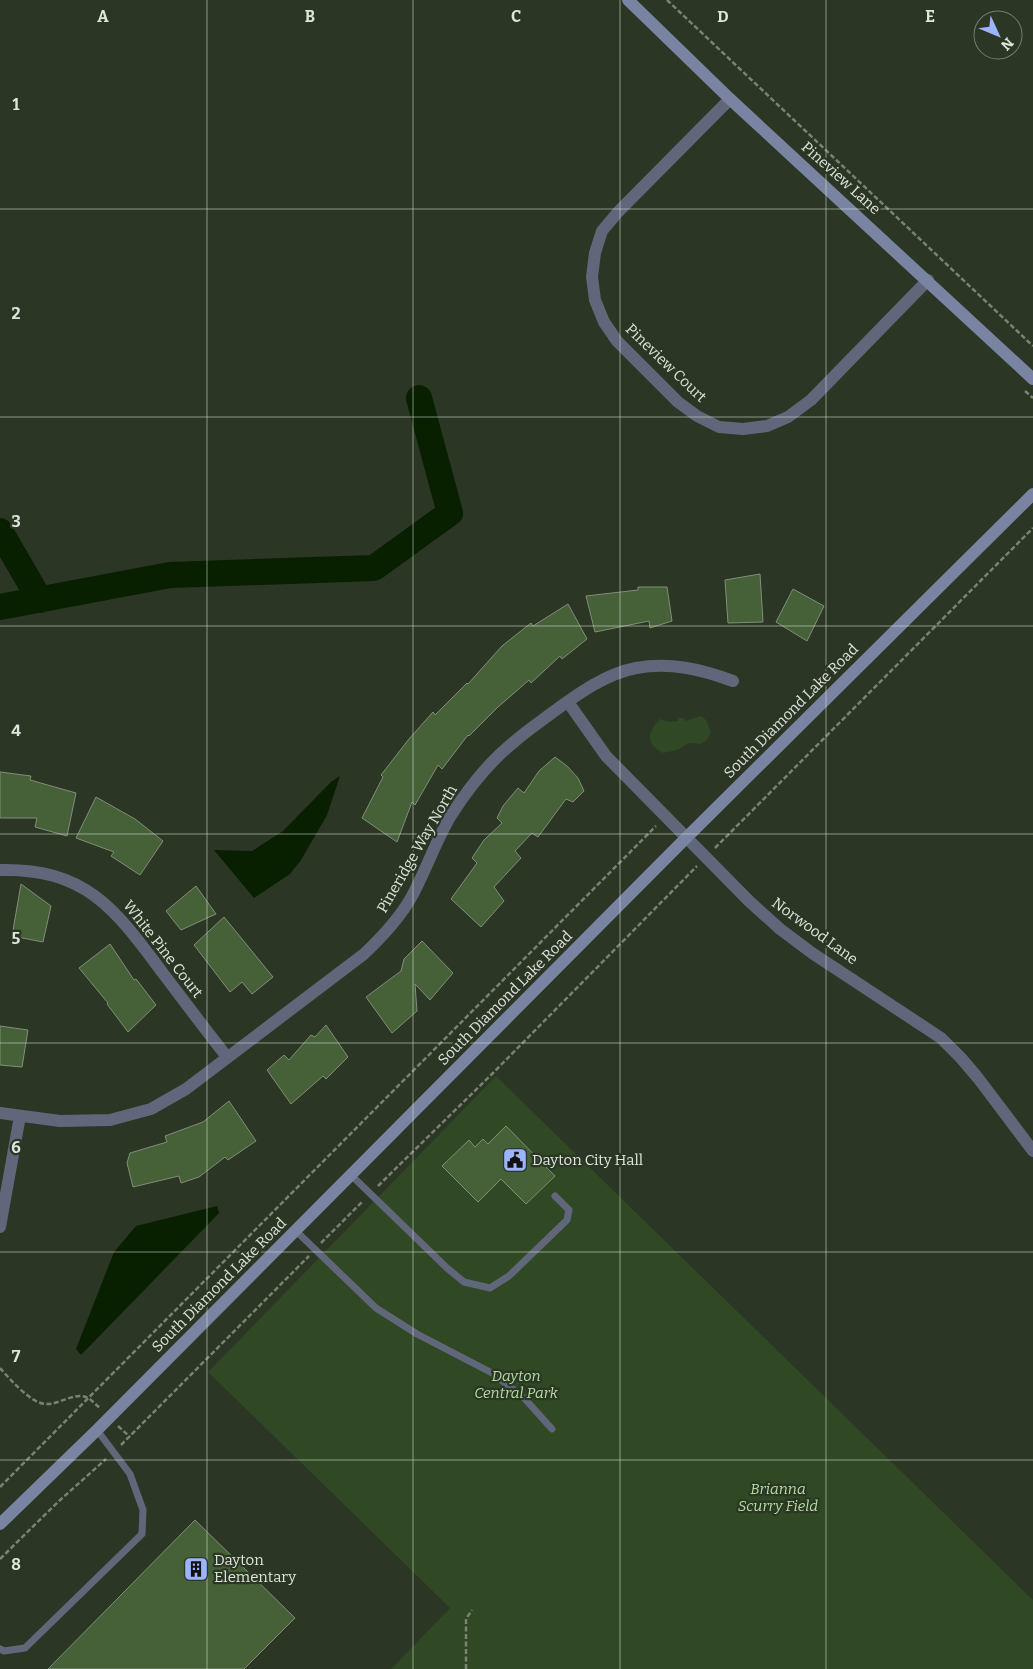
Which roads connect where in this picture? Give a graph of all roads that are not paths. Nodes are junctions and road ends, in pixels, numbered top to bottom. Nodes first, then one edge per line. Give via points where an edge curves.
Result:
1 (628, 0) edge
2 (730, 99) junction
3 (928, 280) junction
4 (1033, 379) edge
5 (1033, 494) edge
6 (733, 681) dead end
7 (568, 702) junction
8 (687, 837) junction
9 (0, 870) edge
10 (227, 1057) junction
11 (0, 1113) edge
12 (20, 1116) junction
13 (1033, 1151) edge
14 (352, 1175) junction
15 (555, 1196) dead end
16 (0, 1227) edge
17 (296, 1231) junction
18 (552, 1429) dead end
19 (96, 1430) junction
20 (0, 1524) edge
21 (0, 1649) edge

1 - 2 street, Pineview Lane
2 - 3 street, Pineview Lane
2 - 3 street, Pineview Court via 618,212 602,231 595,253 592,277 595,300 604,322 678,402 719,426 743,429 767,426 788,417 811,400
3 - 4 street, Pineview Lane
5 - 8 street, South Diamond Lake Road
6 - 7 street, Pineridge Way North via 679,666 636,668 610,676
7 - 8 street, Norwood Lane via 606,756
7 - 10 street, Pineridge Way North via 513,742 471,787 433,848 412,897 385,934 364,954
8 - 13 street, Norwood Lane via 749,902 780,929 941,1038 978,1078
8 - 14 street, South Diamond Lake Road
9 - 10 street, White Pine Court via 56,876 76,884 105,903 128,928
10 - 12 street, Pineridge Way North via 186,1090 151,1109 110,1120 60,1121
11 - 12 street, Pineridge Way North
12 - 16 street
14 - 15 lane via 464,1282 490,1288 509,1276 567,1220 569,1210
14 - 17 street, South Diamond Lake Road
17 - 18 lane via 383,1313 494,1374 535,1409
17 - 19 street, South Diamond Lake Road
19 - 20 street, South Diamond Lake Road
19 - 21 lane via 130,1474 143,1510 142,1534 25,1648

